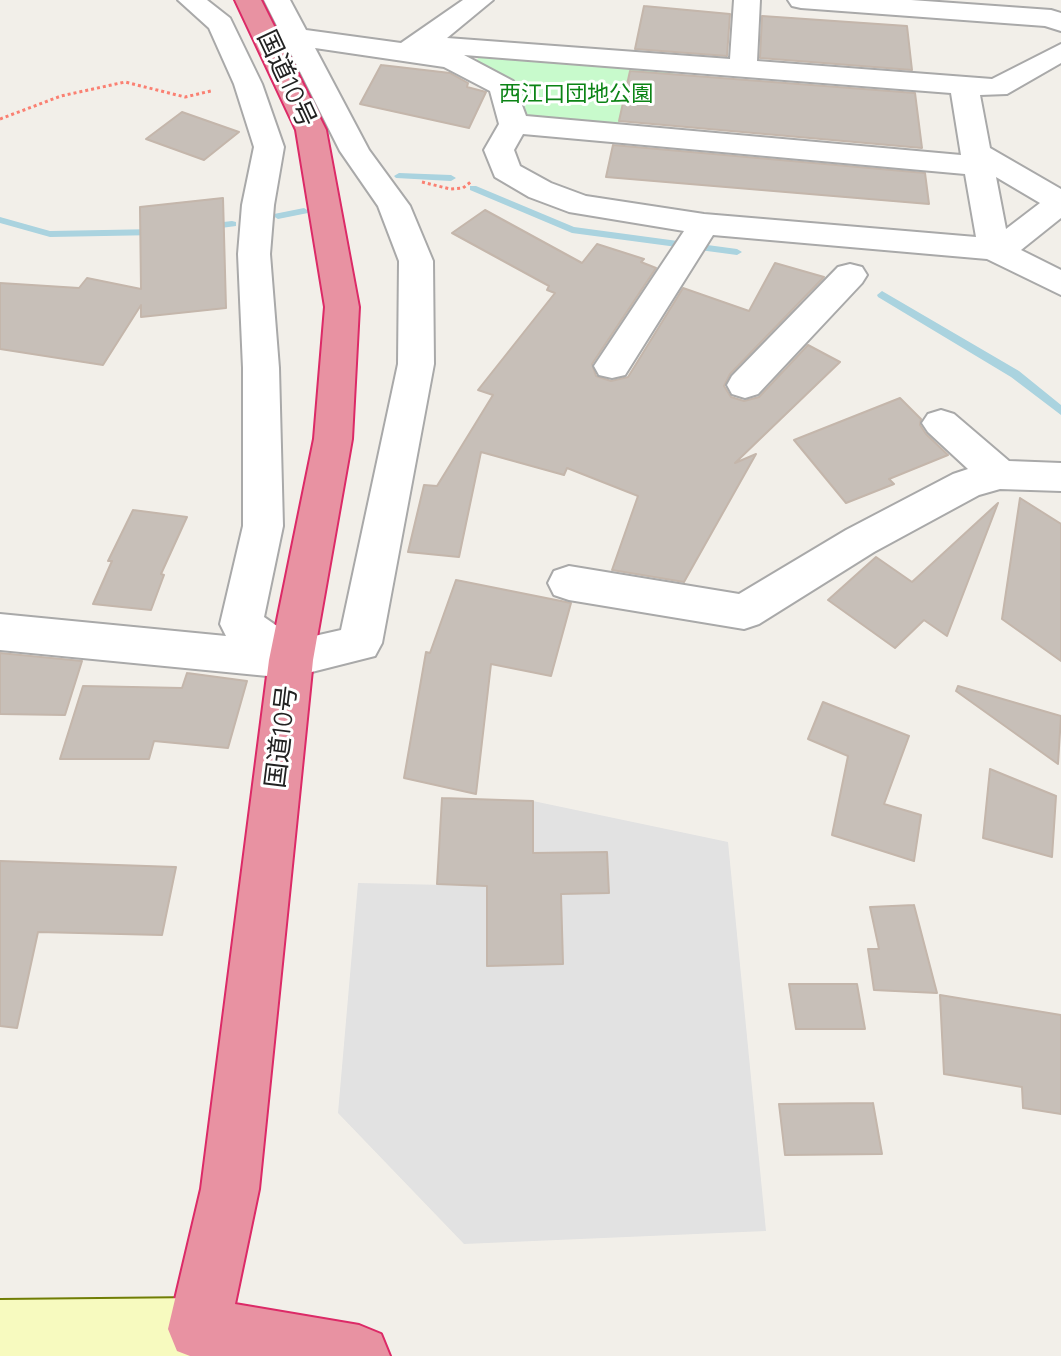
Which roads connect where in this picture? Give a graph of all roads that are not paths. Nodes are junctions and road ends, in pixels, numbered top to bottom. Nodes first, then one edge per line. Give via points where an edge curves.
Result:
1 (191, 0) edge
2 (248, 0) edge
3 (277, 0) edge
4 (480, 0) edge
5 (747, 0) edge
6 (801, 0) edge
7 (1061, 23) edge
8 (295, 37) junction
9 (413, 48) junction
10 (1061, 52) edge
11 (743, 67) junction
12 (964, 88) junction
13 (514, 124) junction
14 (976, 158) junction
15 (704, 224) junction
16 (754, 228) junction
17 (994, 249) junction
18 (1061, 284) edge
19 (612, 366) dead end
20 (745, 385) dead end
21 (941, 423) dead end
22 (1000, 475) junction
23 (1061, 477) edge
24 (569, 583) dead end
25 (0, 632) edge
26 (291, 660) junction
27 (0, 1331) edge
28 (195, 1343) edge
29 (359, 1356) edge

1 - 26 street via 221,24 269,147 254,254 263,526 241,624
2 - 26 highway, 国道10号 via 311,130 342,307 333,439
3 - 8 street
4 - 9 street
5 - 11 street
6 - 7 street via 1051,18
8 - 9 street
8 - 26 street via 355,151 394,206 416,261 416,364 360,643
9 - 11 street
9 - 13 street via 452,60 503,87
10 - 12 street via 997,88
11 - 12 street
12 - 14 street
13 - 14 street
13 - 15 street via 499,150 506,171 540,190 580,205
14 - 17 street
14 - 17 street via 1061,202 1011,242
15 - 16 street
15 - 19 street
16 - 17 street
16 - 20 street via 755,249 839,272
17 - 18 street
21 - 22 street
22 - 23 street
22 - 24 street via 967,484 744,612
25 - 26 street
26 - 28 highway, 国道10号 via 230,1189
27 - 28 street
28 - 29 highway

